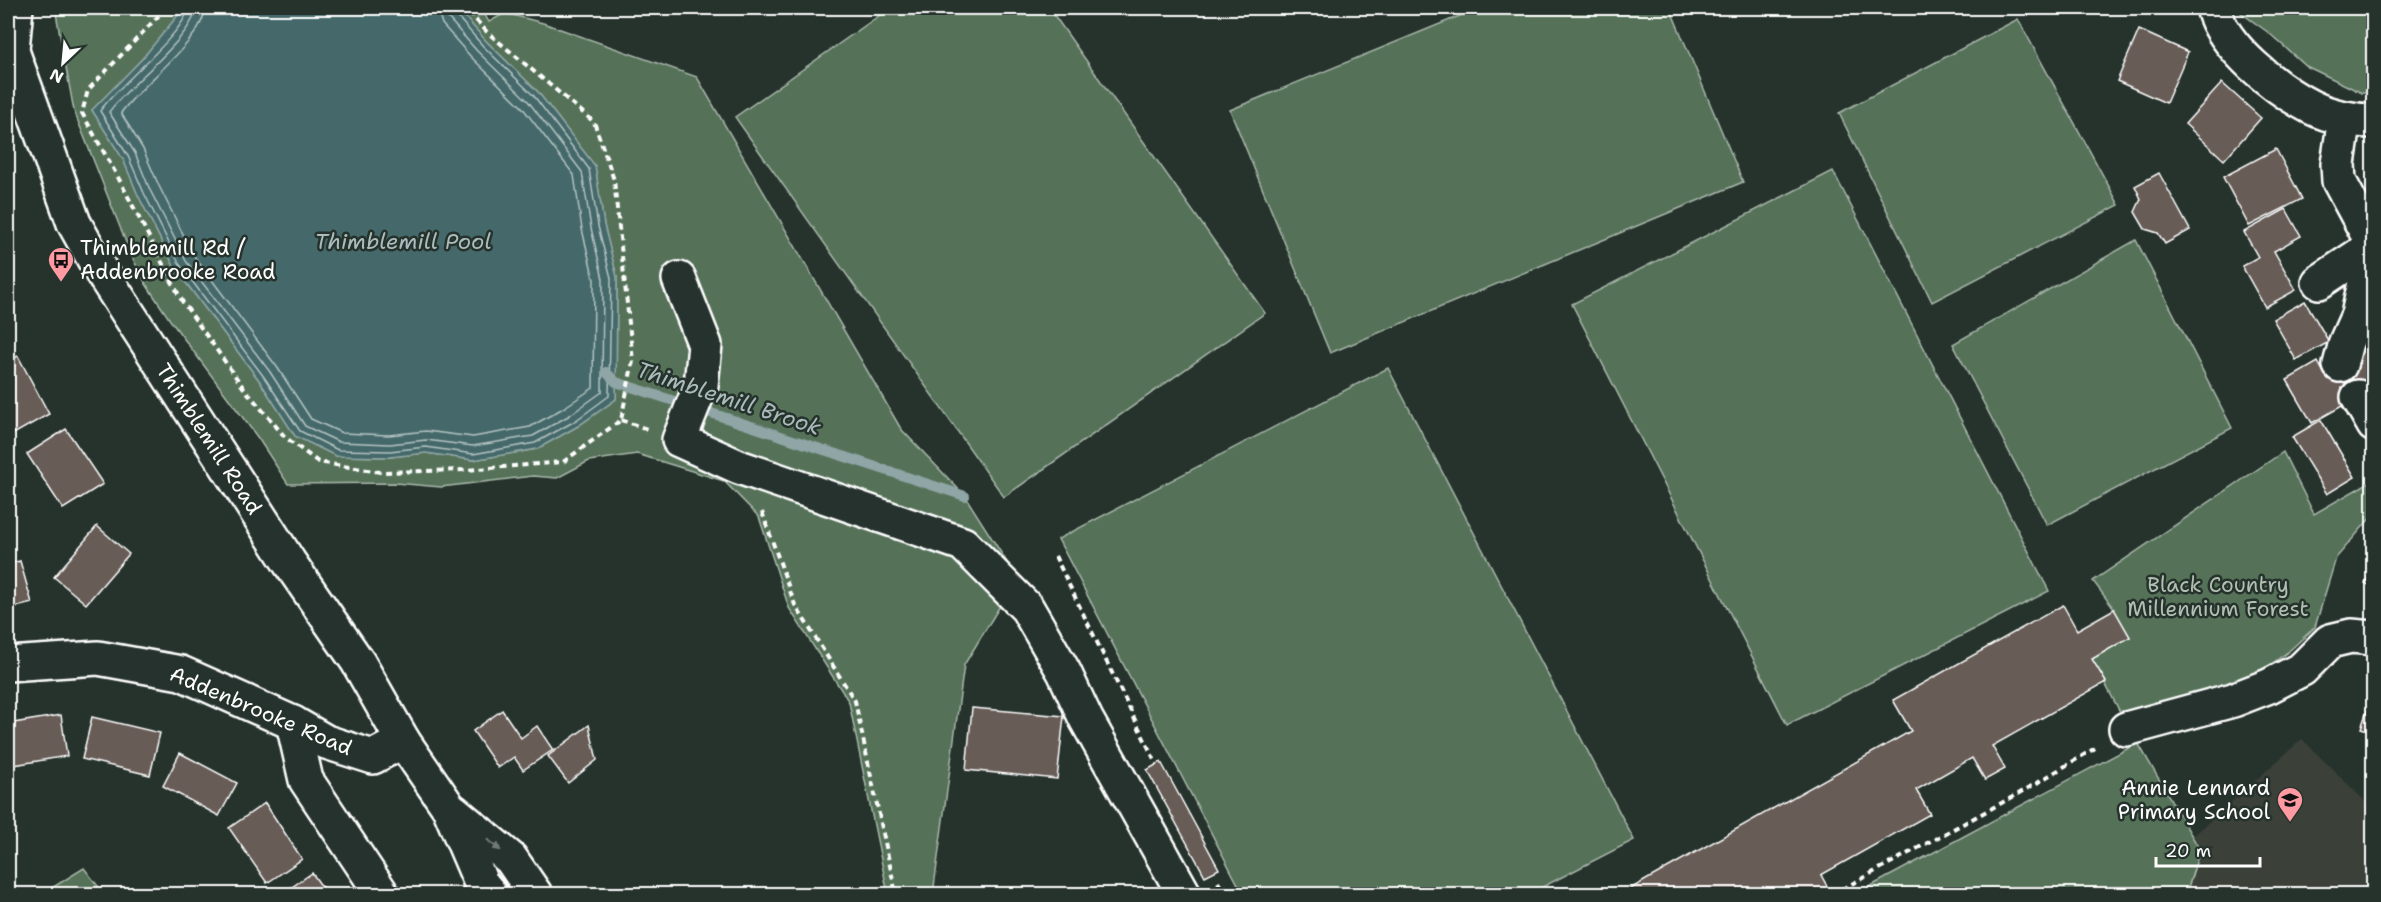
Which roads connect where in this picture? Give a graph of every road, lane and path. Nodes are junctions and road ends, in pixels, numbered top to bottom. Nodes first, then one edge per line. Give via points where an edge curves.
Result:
1 (16, 8) edge
2 (166, 8) edge
3 (465, 8) edge
4 (2213, 8) edge
5 (10, 45) edge
6 (2359, 120) edge
7 (2373, 246) edge
8 (679, 279) dead end
9 (2319, 282) dead end
10 (2340, 366) dead end
11 (2358, 397) dead end
12 (2373, 425) edge
13 (739, 466) junction
14 (1055, 556) dead end
15 (2373, 638) edge
16 (8, 664) edge
17 (293, 723) junction
18 (2127, 729) joint
19 (404, 741) junction
20 (1157, 765) dead end
21 (449, 808) junction
22 (382, 894) edge
23 (490, 894) edge
24 (536, 894) edge
25 (896, 894) edge
26 (1184, 894) edge
27 (1833, 894) edge

1 - 5 main road, Thimblemill Road
2 - 3 path via 88,90 82,113 182,302 243,387 285,437 318,462 380,472 563,462 621,420 633,361 614,180 594,122 487,32
4 - 6 main road via 2222,31 2236,48 2289,94 2313,108
5 - 19 main road, Thimblemill Road via 74,223 99,268 358,662
6 - 7 main road via 2338,164 2339,181
7 - 9 main road
7 - 10 main road via 2358,315
8 - 13 main road via 705,345 701,385 679,440
11 - 12 main road
13 - 25 path via 737,484 764,515 795,605 855,701
13 - 26 main road via 963,544 1027,608
14 - 20 path
15 - 18 main road via 2351,636 2330,641 2302,669 2269,686
16 - 17 main road, Addenbrooke Road via 98,658 181,673
17 - 19 main road, Addenbrooke Road via 326,742 373,757
17 - 22 main road via 306,780
18 - 27 path via 2020,793
19 - 21 main road, Thimblemill Road
21 - 23 main road, Thimblemill Road via 481,883
21 -> 24 main road, Thimblemill Road via 510,859

